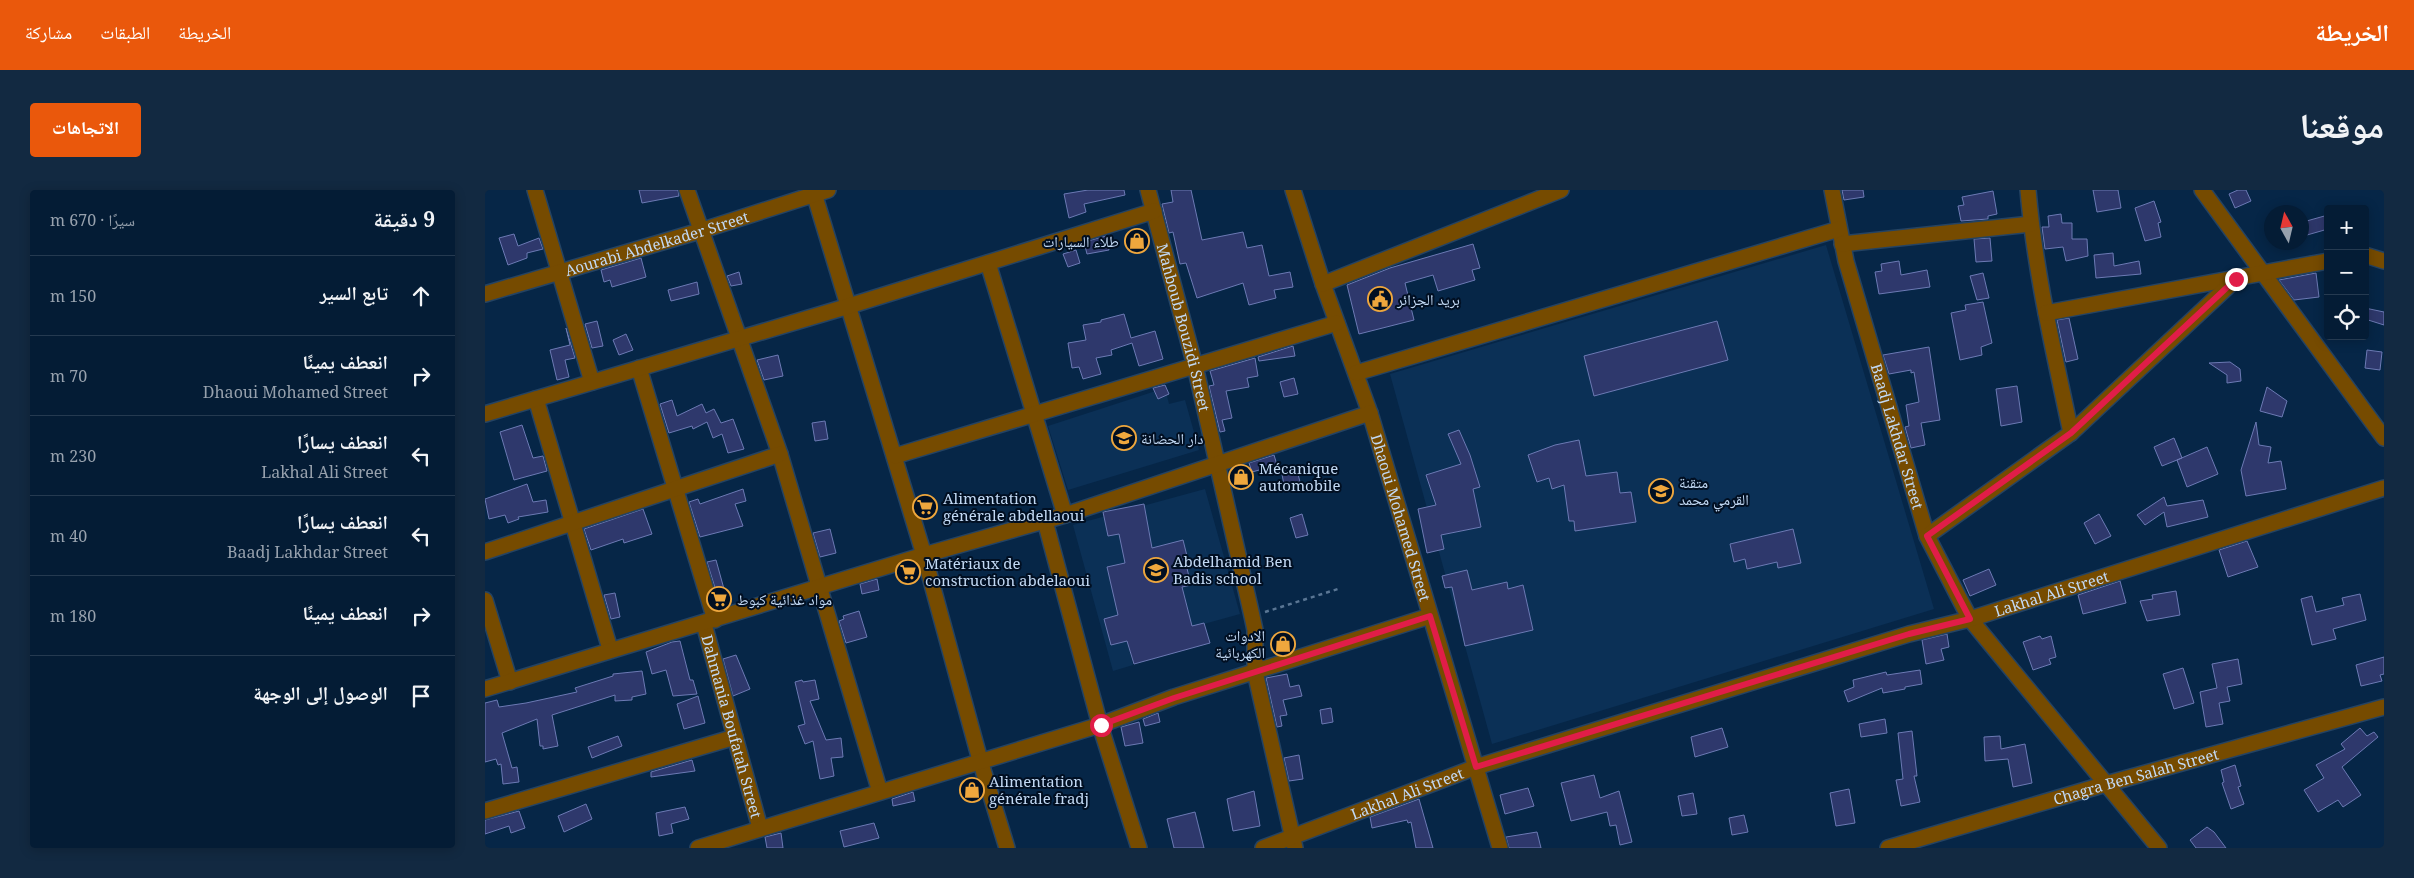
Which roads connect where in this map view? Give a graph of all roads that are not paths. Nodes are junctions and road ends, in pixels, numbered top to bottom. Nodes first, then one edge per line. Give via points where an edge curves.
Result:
1 (535, 190) edge
2 (687, 190) edge
3 (1148, 190) edge
4 (1293, 190) edge
5 (1561, 190) edge
6 (1832, 190) edge
7 (2028, 190) edge
8 (2202, 190) edge
9 (819, 191) edge
10 (1154, 211) junction
11 (2031, 224) junction
12 (700, 231) junction
13 (1840, 237) junction
14 (2384, 249) edge
15 (2369, 254) edge
16 (2369, 256) edge
17 (2384, 261) edge
18 (2324, 262) edge
19 (988, 263) junction
20 (560, 271) junction
21 (2263, 274) junction
22 (2236, 279) junction
23 (1323, 284) junction
24 (485, 294) edge
25 (849, 306) junction
26 (2046, 313) junction
27 (1337, 323) junction
28 (739, 339) junction
29 (1195, 366) junction
30 (639, 368) junction
31 (1356, 373) junction
32 (592, 382) junction
33 (536, 399) junction
34 (1370, 413) junction
35 (485, 414) edge
36 (1034, 414) junction
37 (2071, 433) junction
38 (2384, 438) edge
39 (780, 454) junction
40 (895, 456) junction
41 (1217, 466) junction
42 (675, 487) junction
43 (2384, 488) edge
44 (1065, 515) junction
45 (1045, 522) junction
46 (573, 524) junction
47 (1927, 536) junction
48 (485, 552) edge
49 (924, 555) junction
50 (821, 587) junction
51 (485, 600) edge
52 (1430, 616) junction
53 (1970, 619) junction
54 (709, 622) junction
55 (610, 649) junction
56 (1255, 672) junction
57 (510, 682) junction
58 (485, 689) edge
59 (2384, 707) edge
60 (1101, 725) junction
61 (735, 737) junction
62 (980, 760) junction
63 (1476, 767) junction
64 (2106, 784) junction
65 (880, 792) junction
66 (485, 811) edge
67 (760, 828) junction
68 (742, 841) edge
69 (1294, 842) edge
70 (698, 848) edge
71 (1007, 848) edge
72 (1139, 848) edge
73 (1263, 848) edge
74 (1500, 848) edge
75 (1889, 848) edge
76 (2159, 848) edge

1 - 20 street
2 - 12 street
3 - 10 street, Mahboub Bouzidi Street
4 - 23 street, Dhaoui Mohamed Street
5 - 23 street
6 - 13 street, Baadj Lakhdar Street
7 - 11 street
8 - 21 street
9 - 12 street, Aourabi Abdelkader Street
9 - 25 street
10 - 19 street
10 - 29 street, Mahboub Bouzidi Street
11 - 13 street
11 - 26 street
12 - 20 street, Aourabi Abdelkader Street
12 - 28 street
13 - 31 street
13 - 47 street, Baadj Lakhdar Street
14 - 15 street
16 - 17 street
18 - 21 street
19 - 25 street
19 - 36 street
20 - 24 street, Aourabi Abdelkader Street
20 - 32 street
21 - 22 street
21 - 38 street
22 - 26 street
22 - 37 street
23 - 27 street, Dhaoui Mohamed Street
25 - 28 street
25 - 40 street
26 - 37 street
27 - 29 street
27 - 31 street, Dhaoui Mohamed Street
28 - 30 street
28 - 39 street
29 - 36 street
29 - 41 street, Mahboub Bouzidi Street
30 - 32 street
30 - 42 street, Dahmania Boufatah Street
31 - 34 street, Dhaoui Mohamed Street
32 - 33 street
33 - 35 street
33 - 46 street
34 - 41 street
34 - 52 street, Dhaoui Mohamed Street
36 - 40 street
36 - 44 street
37 - 47 street
39 - 42 street
39 - 50 street
40 - 49 street
41 - 44 street
41 - 56 street, Mahboub Bouzidi Street via 1255,630
42 - 46 street
42 - 54 street, Dahmania Boufatah Street
43 - 53 street, Lakhal Ali Street
44 - 45 street
45 - 49 street
45 - 60 street
46 - 48 street
46 - 55 street
47 - 53 street, Baadj Lakhdar Street
49 - 50 street
49 - 62 street
50 - 54 street
50 - 65 street
51 - 57 street
52 - 56 street
52 - 63 street, Dhaoui Mohamed Street
53 - 63 street, Lakhal Ali Street via 1909,634
53 - 64 street, Baadj Lakhdar Street
54 - 55 street
54 - 61 street, Dahmania Boufatah Street
55 - 57 street
56 - 60 street
56 - 69 street, Mahboub Bouzidi Street
57 - 58 street
59 - 64 street, Chagra Ben Salah Street
60 - 62 street
60 - 72 street
61 - 66 street
61 - 67 street, Dahmania Boufatah Street
62 - 65 street
62 - 71 street
63 - 69 street, Lakhal Ali Street
63 - 74 street, Dhaoui Mohamed Street
64 - 75 street, Chagra Ben Salah Street
64 - 76 street, Baadj Lakhdar Street
65 - 67 street
67 - 68 street
68 - 70 street
69 - 73 street, Lakhal Ali Street

